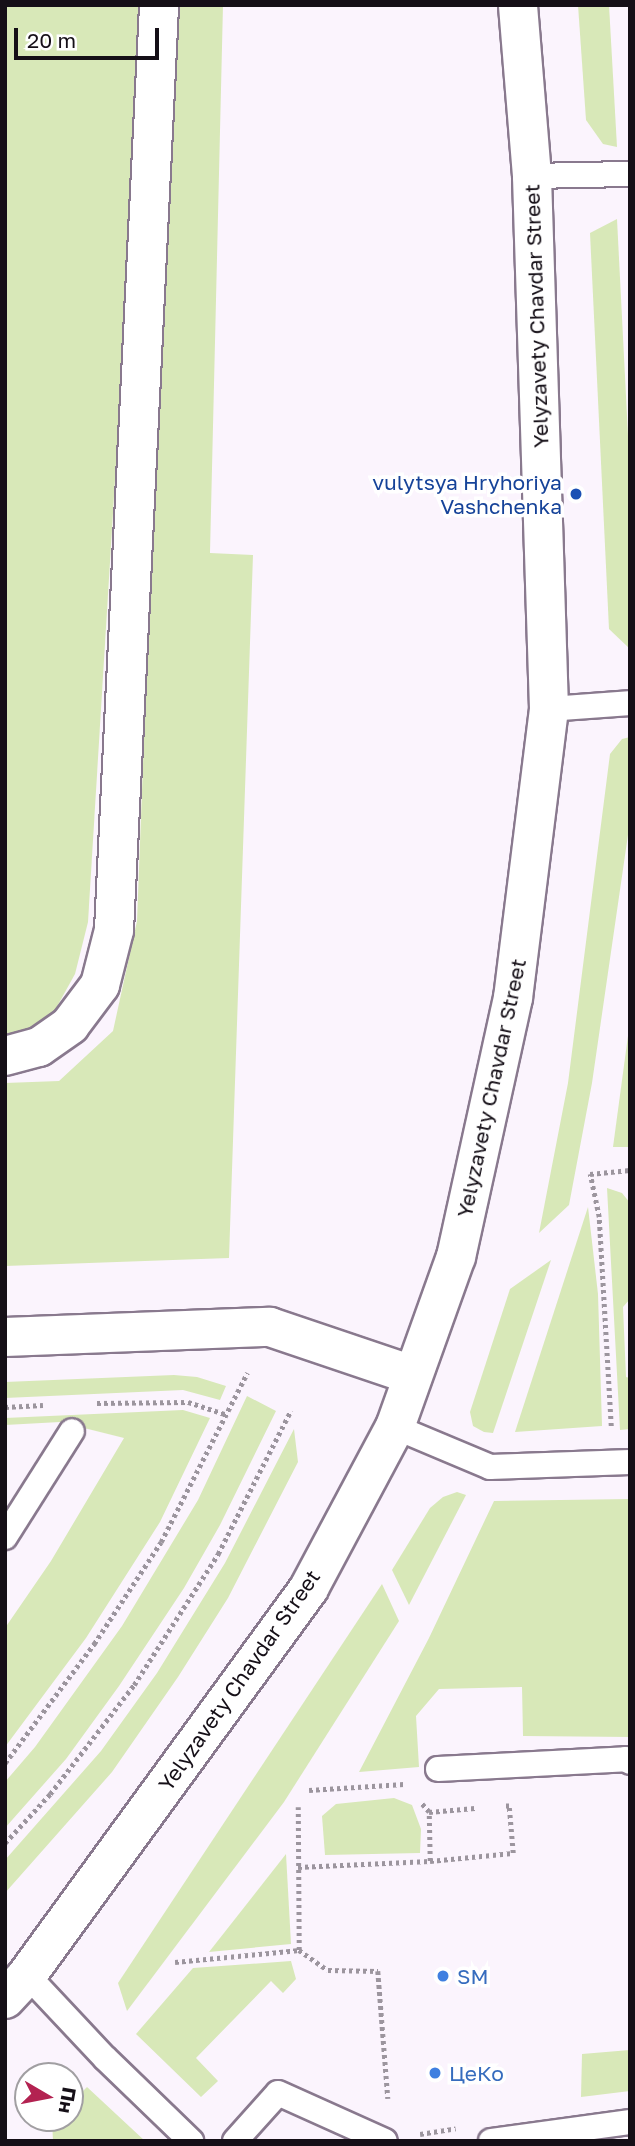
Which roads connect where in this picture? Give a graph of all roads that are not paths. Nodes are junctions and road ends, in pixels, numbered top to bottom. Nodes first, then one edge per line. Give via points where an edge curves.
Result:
1 (159, 5) edge
2 (518, 5) edge
3 (630, 174) edge
4 (532, 176) junction
5 (630, 704) edge
6 (549, 709) junction
7 (5, 1056) edge
8 (5, 1337) edge
9 (412, 1375) junction
10 (395, 1427) junction
11 (72, 1430) dead end
12 (630, 1462) edge
13 (5, 1537) edge
14 (630, 1762) edge
15 (438, 1769) dead end
16 (16, 1987) edge
17 (630, 2122) edge
18 (191, 2141) edge
19 (234, 2141) edge
20 (386, 2141) edge
21 (491, 2141) edge

1 - 7 street via 114,930 100,985 70,1025 39,1047
2 - 4 street, Yelyzavety Chavdar Street
3 - 4 lane
4 - 6 street, Yelyzavety Chavdar Street
5 - 6 lane
6 - 9 street, Yelyzavety Chavdar Street via 513,998 456,1257
8 - 9 street via 270,1327
9 - 10 street, Yelyzavety Chavdar Street
10 - 12 lane via 490,1466
10 - 16 street, Yelyzavety Chavdar Street via 309,1588
11 - 13 lane
14 - 15 lane
16 - 18 lane via 105,2058
17 - 21 lane
19 - 20 lane via 278,2093

